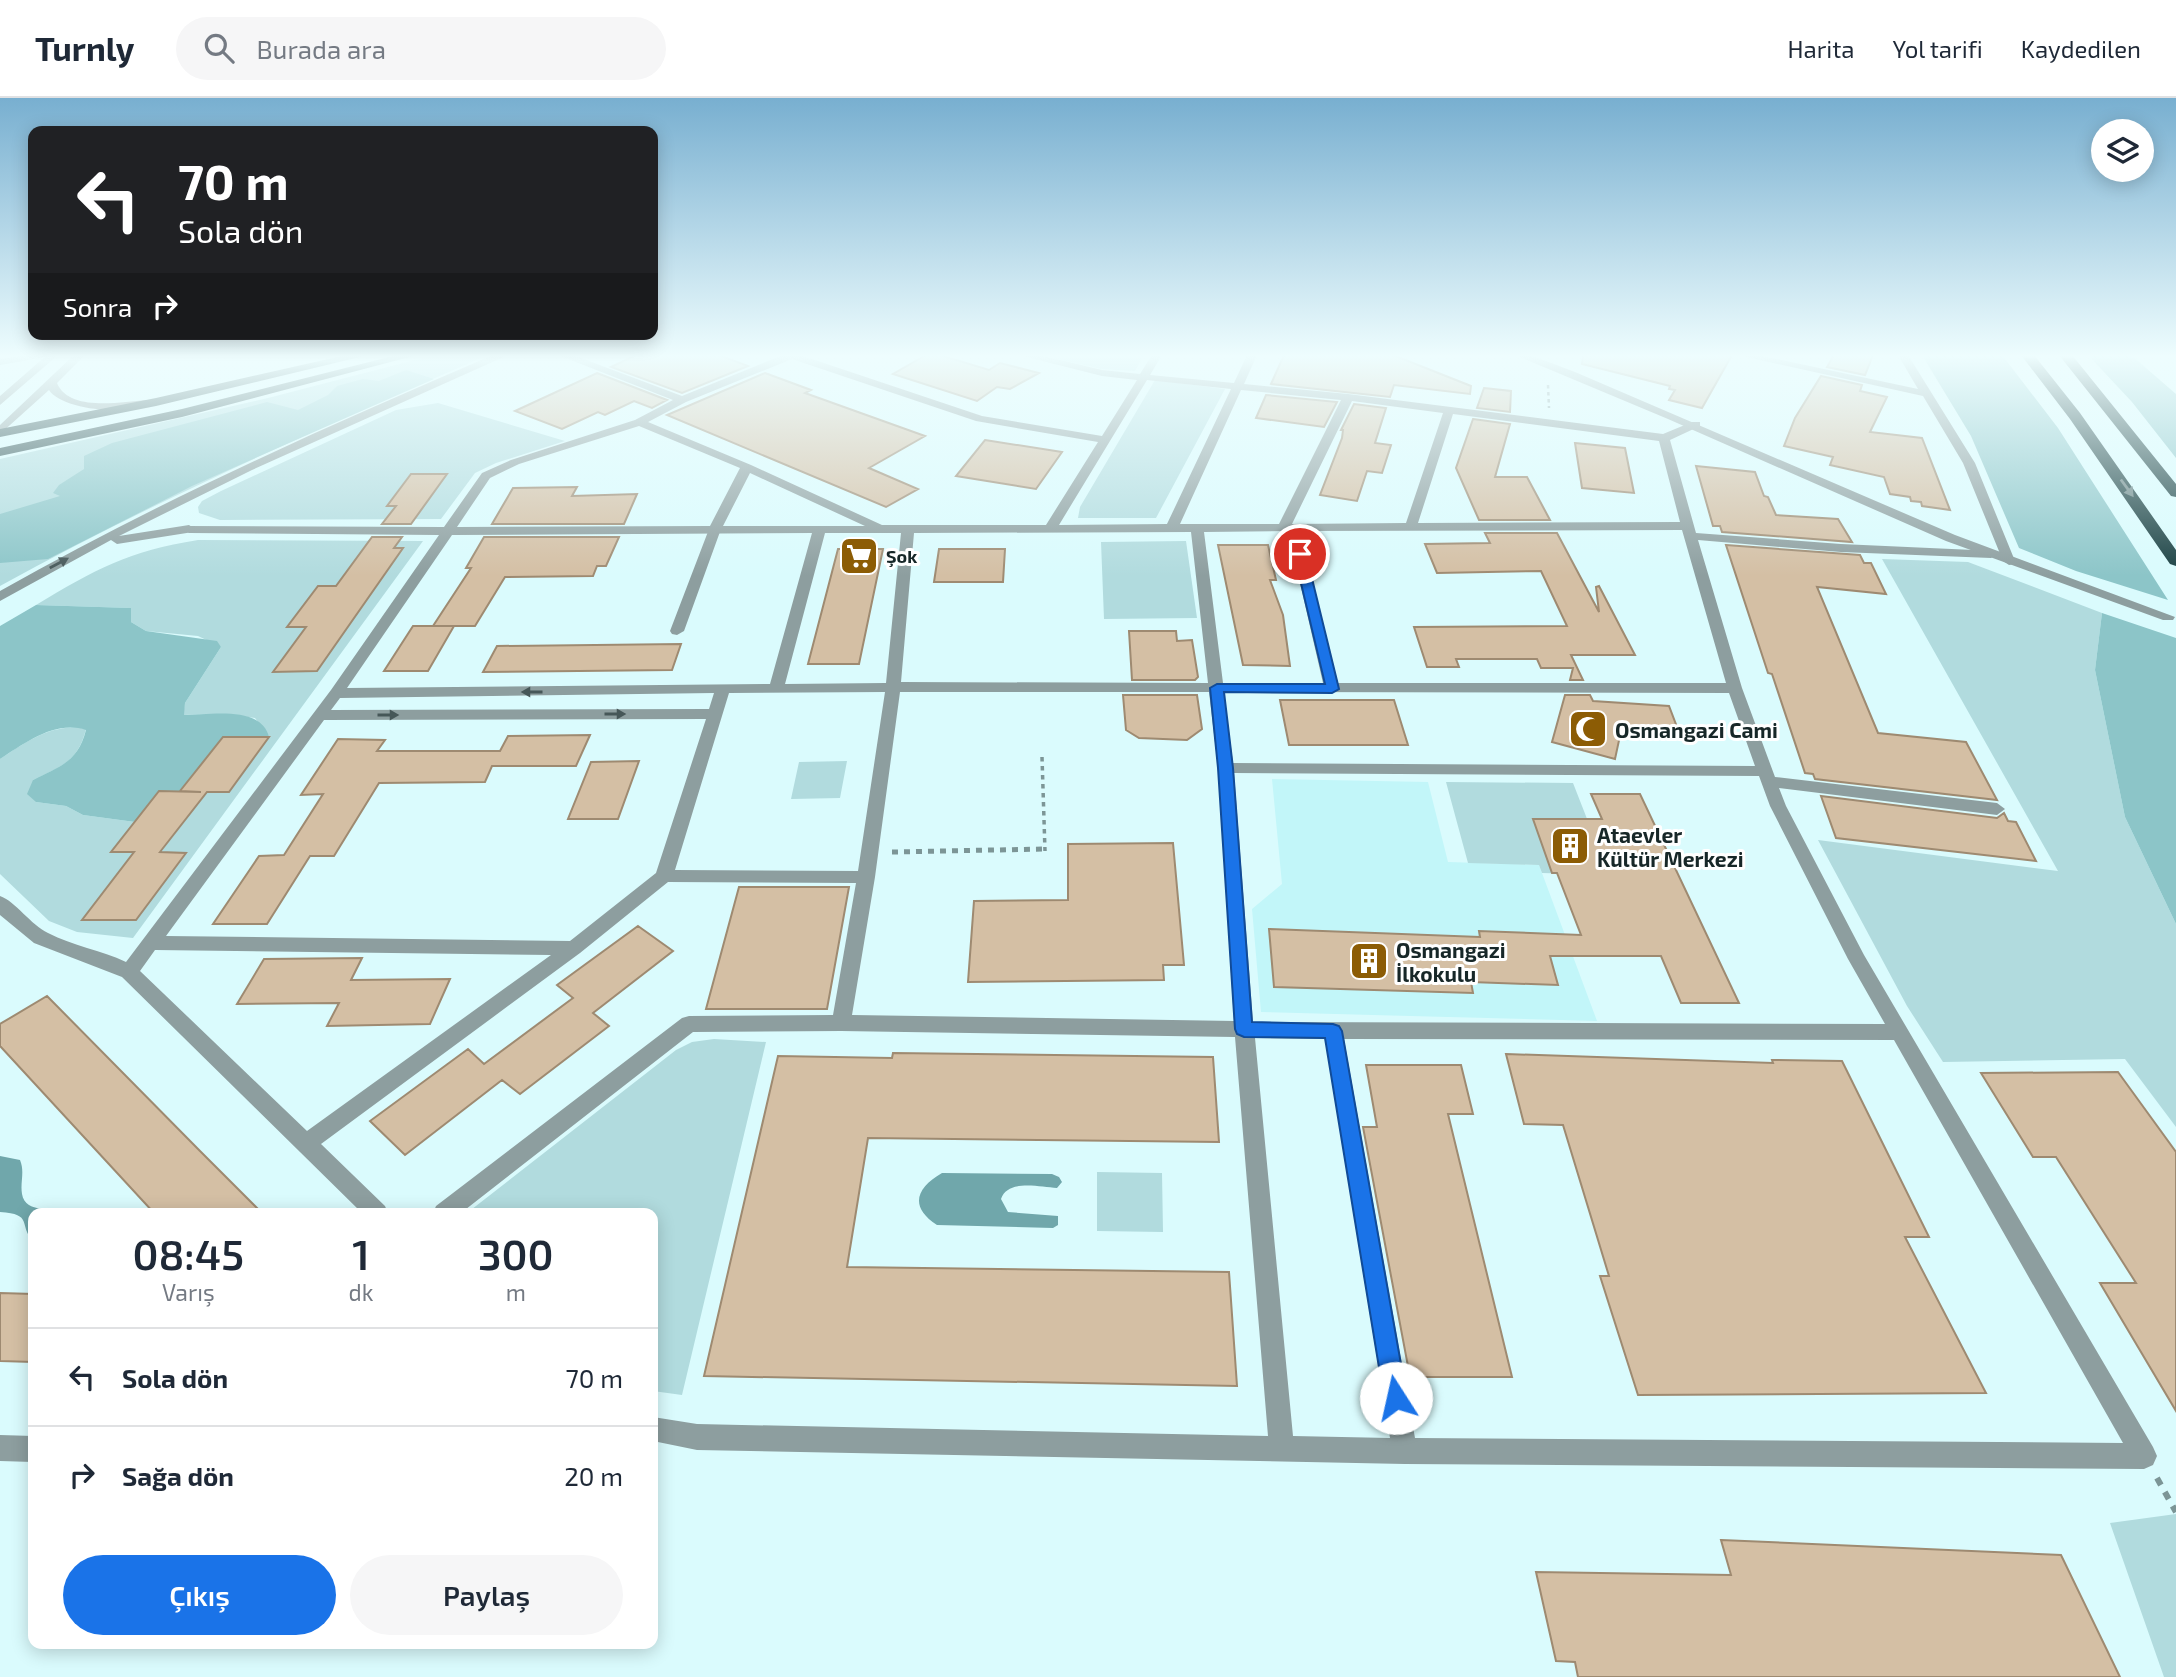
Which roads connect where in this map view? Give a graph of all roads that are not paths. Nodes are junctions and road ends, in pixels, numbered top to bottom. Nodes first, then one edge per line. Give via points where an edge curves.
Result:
1 (17, 429) edge
2 (109, 429) edge
3 (337, 429) edge
4 (619, 429) edge
5 (655, 429) edge
6 (1038, 429) edge
7 (1112, 429) edge
8 (1219, 429) edge
9 (1334, 429) edge
10 (1443, 429) edge
11 (1593, 429) edge
12 (1685, 429) edge
13 (1706, 429) edge
14 (1949, 429) edge
15 (2084, 429) edge
16 (2124, 429) edge
17 (0, 432) edge
18 (1664, 438) junction
19 (1105, 440) junction
20 (0, 452) edge
21 (747, 467) junction
22 (2176, 493) edge
23 (186, 499) junction
24 (1411, 526) junction
25 (1197, 527) junction
26 (1289, 527) junction
27 (820, 528) junction
28 (882, 528) junction
29 (908, 528) junction
30 (1172, 528) junction
31 (189, 529) junction
32 (715, 529) junction
33 (1050, 529) junction
34 (449, 531) junction
35 (1688, 531) junction
36 (93, 545) junction
37 (1992, 554) junction
38 (2009, 561) junction
39 (2176, 561) edge
40 (0, 597) edge
41 (2168, 617) dead end
42 (677, 631) dead end
43 (893, 687) junction
44 (1217, 688) junction
45 (1735, 688) junction
46 (776, 689) junction
47 (1332, 689) junction
48 (723, 690) junction
49 (336, 693) junction
50 (714, 714) junction
51 (320, 715) junction
52 (1226, 768) junction
53 (1766, 776) junction
54 (1997, 808) dead end
55 (664, 876) junction
56 (866, 877) junction
57 (0, 903) edge
58 (150, 943) junction
59 (574, 948) junction
60 (129, 972) junction
61 (841, 1023) junction
62 (1244, 1029) junction
63 (1333, 1031) junction
64 (1899, 1032) junction
65 (305, 1144) junction
66 (372, 1208) edge
67 (451, 1208) edge
68 (658, 1430) edge
69 (0, 1448) edge
70 (1282, 1448) junction
71 (28, 1449) edge
72 (1405, 1451) junction

1 - 17 highway
2 - 20 highway
3 - 23 street
4 - 34 street via 486,476
5 - 21 street
6 - 19 street
7 - 19 street
8 - 30 street
9 - 26 street
10 - 24 street
11 - 18 street
12 - 18 street
13 - 37 street
14 - 38 street via 1969,463
15 -> 39 highway
16 - 22 highway
18 - 35 street
19 - 33 street
21 - 28 street
21 - 32 street
23 - 31 street via 179,513
23 - 36 street
24 - 26 street
24 - 35 street
25 - 26 street
25 - 30 street
25 - 44 street
26 - 47 street
27 - 28 street
27 - 32 street
27 - 46 street
28 - 29 street
29 - 33 street
29 - 43 street
30 - 33 street
31 - 34 street
31 - 36 street
32 - 34 street
32 - 42 street
34 - 49 street
35 - 37 street via 1841,548
35 - 45 street
40 -> 36 street
37 - 38 street
38 - 41 street
43 - 44 street
43 - 46 street
43 - 56 street
44 - 47 street
44 - 52 street
45 - 47 street
45 - 53 street
46 - 48 street
48 -> 49 street
48 - 50 street
49 - 51 street
51 -> 50 street
50 - 55 street
51 - 58 street
52 - 53 street
52 - 62 street
53 - 54 street
53 - 64 street via 1810,873
55 - 56 street
55 - 59 street
56 - 61 street
57 - 60 street via 44,940
58 - 59 street
58 - 60 street
59 - 65 street
60 - 65 street
61 - 62 street
61 - 67 street via 690,1024
62 - 63 street
62 - 70 street
63 - 64 street
63 - 72 street
64 - 72 street via 2144,1456
65 - 66 street
68 - 70 street via 697,1437
69 - 71 street
70 - 72 street

